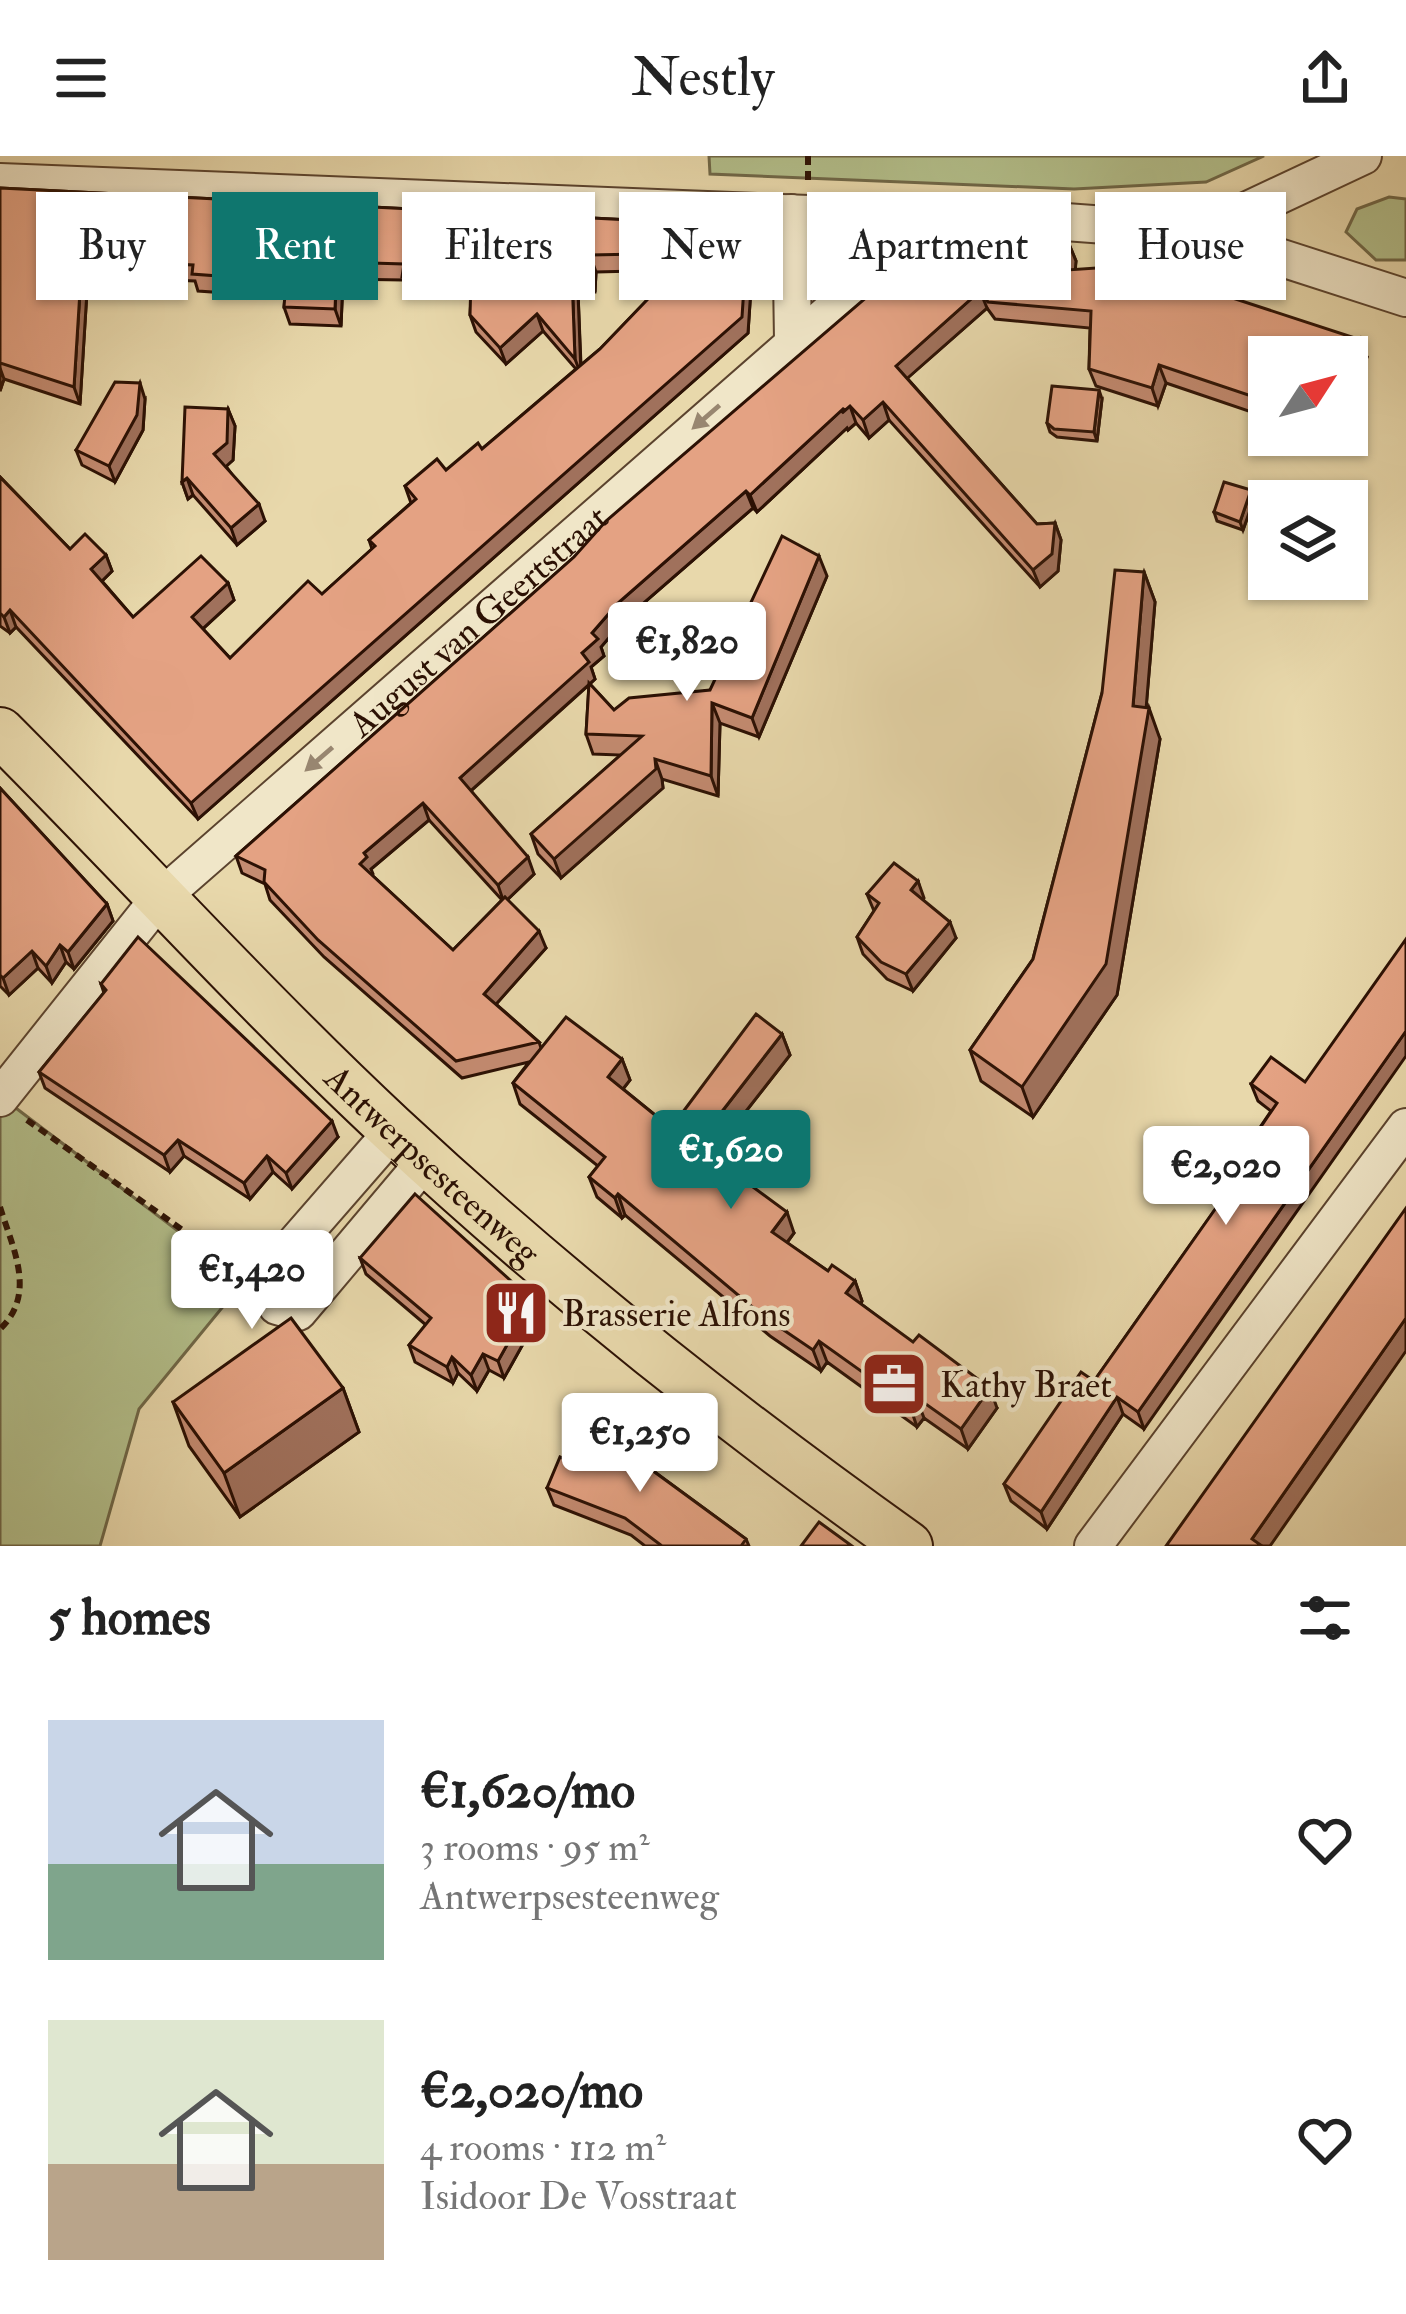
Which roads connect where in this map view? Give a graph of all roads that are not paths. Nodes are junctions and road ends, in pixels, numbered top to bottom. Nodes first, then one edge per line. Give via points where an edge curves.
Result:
1 (1363, 156) edge
2 (0, 182) edge
3 (1286, 192) edge
4 (791, 212) junction
5 (807, 212) edge
6 (1286, 259) edge
7 (1406, 298) edge
8 (841, 300) edge
9 (793, 340) junction
10 (0, 732) edge
11 (158, 900) junction
12 (6, 1104) edge
13 (1406, 1127) edge
14 (411, 1145) junction
15 (265, 1278) road end
16 (908, 1546) edge
17 (1093, 1546) edge

1 - 3 street
2 - 4 street
4 - 5 street
4 - 9 street
6 - 7 street
8 - 9 street, August van Geertstraat
9 -> 11 street, August van Geertstraat
10 - 11 main road, Antwerpsesteenweg
11 - 12 street, August van Geertstraat
11 - 14 main road, Antwerpsesteenweg
13 - 17 street
14 - 15 street via 298,1312 277,1306
14 - 16 main road, Antwerpsesteenweg via 733,1421

